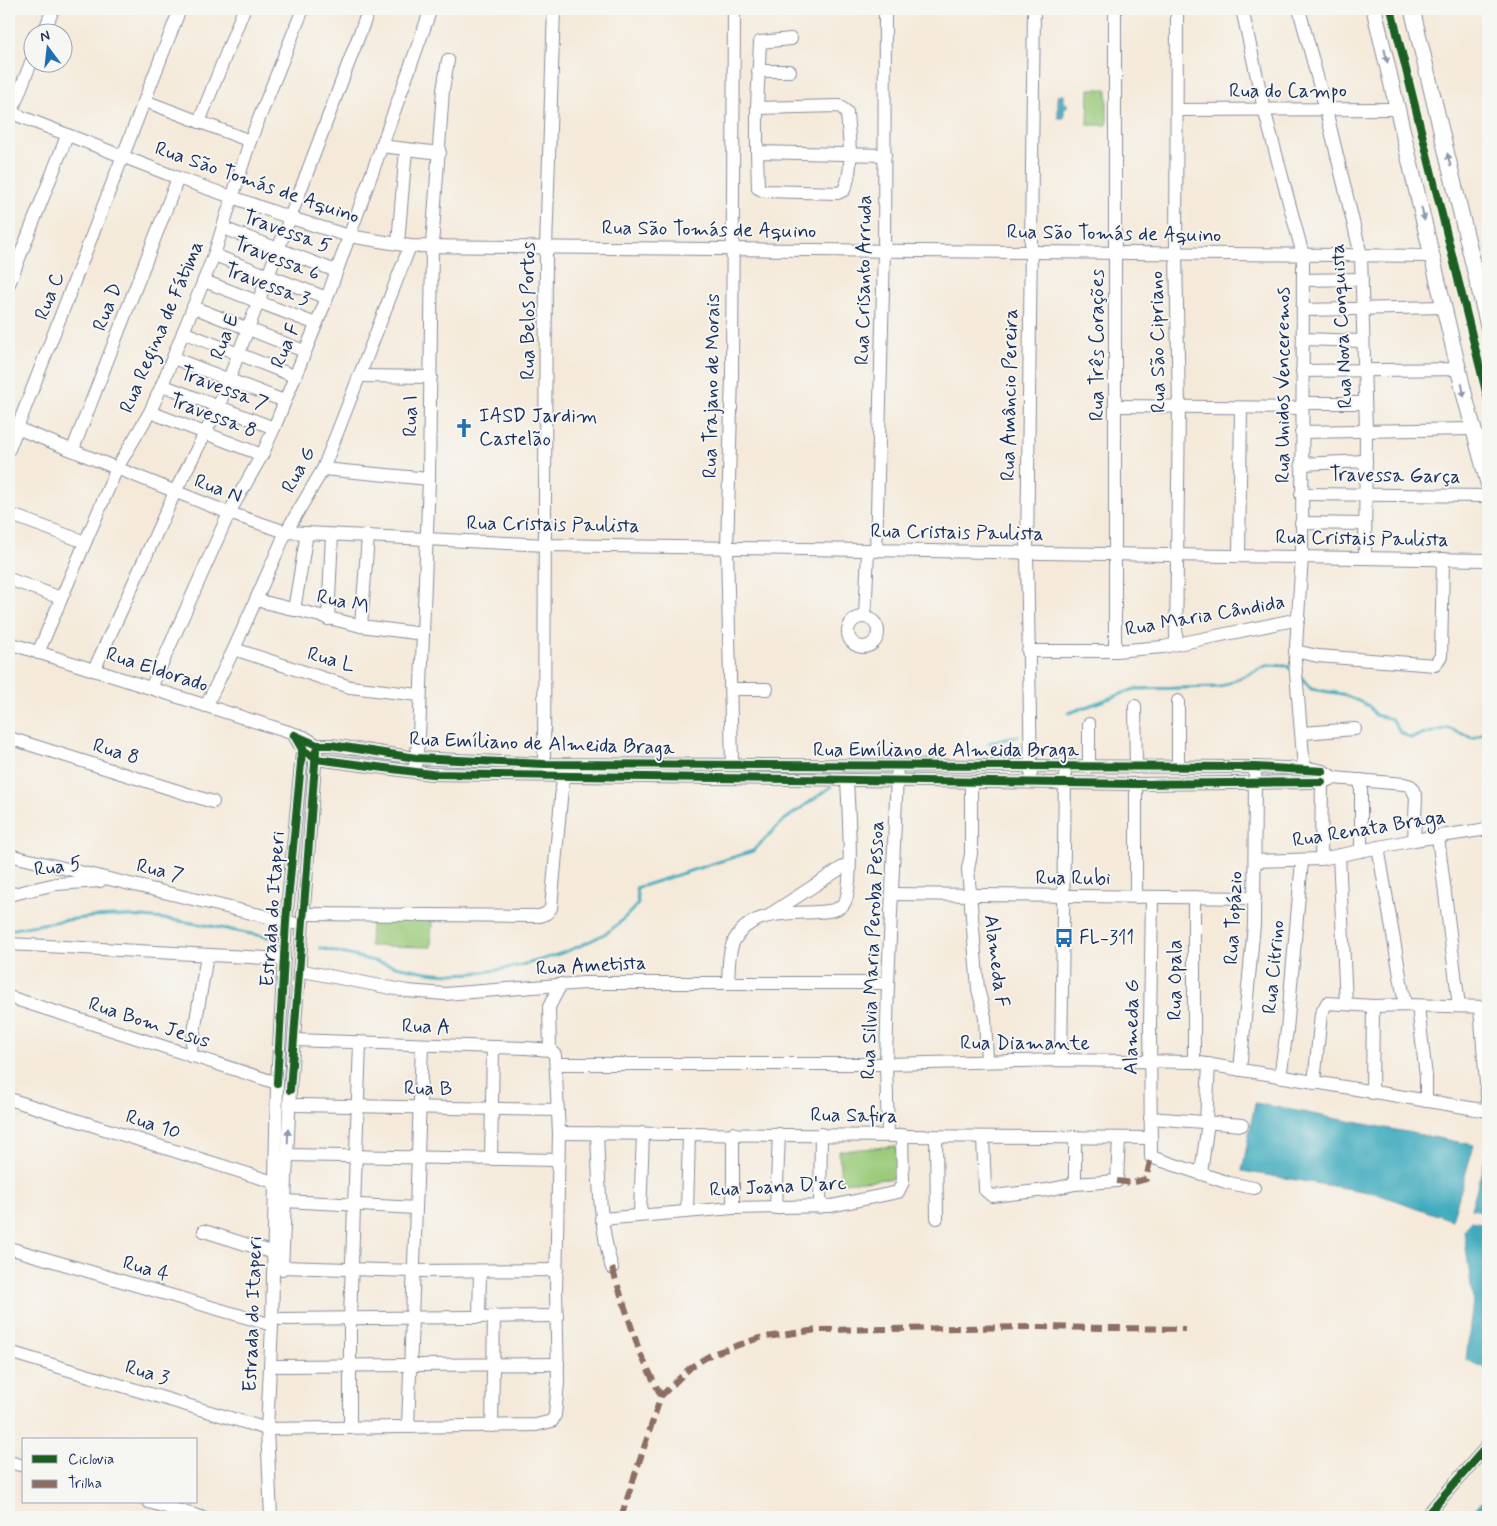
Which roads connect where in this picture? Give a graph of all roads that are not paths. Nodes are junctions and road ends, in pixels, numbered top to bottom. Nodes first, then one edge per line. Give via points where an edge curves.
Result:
1 (53, 9) edge
2 (180, 9) edge
3 (244, 9) edge
4 (303, 9) edge
5 (369, 9) edge
6 (431, 9) edge
7 (554, 9) edge
8 (734, 9) edge
9 (885, 9) edge
10 (1034, 9) edge
11 (1115, 9) edge
12 (1177, 9) edge
13 (1242, 9) edge
14 (1299, 9) edge
15 (1374, 9) edge
16 (1412, 9) edge
17 (48, 22) edge
18 (792, 40) dead end
19 (448, 60) dead end
20 (758, 71) junction
21 (790, 71) dead end
22 (27, 72) edge
23 (146, 102) junction
24 (758, 108) junction
25 (1264, 109) junction
26 (1399, 109) junction
27 (1177, 110) junction
28 (1326, 110) junction
29 (10, 114) edge
30 (199, 122) junction
31 (67, 136) junction
32 (250, 141) junction
33 (381, 146) junction
34 (406, 149) junction
35 (758, 152) junction
36 (440, 153) junction
37 (849, 155) junction
38 (885, 155) junction
39 (123, 156) junction
40 (178, 178) junction
41 (232, 198) junction
42 (292, 218) junction
43 (224, 228) junction
44 (349, 236) junction
45 (404, 244) junction
46 (432, 246) junction
47 (546, 248) junction
48 (732, 249) junction
49 (278, 250) junction
50 (884, 251) junction
51 (1031, 252) junction
52 (1115, 253) junction
53 (1176, 254) junction
54 (214, 255) junction
55 (1303, 255) junction
56 (1361, 255) junction
57 (1433, 256) junction
58 (336, 271) junction
59 (269, 276) junction
60 (1362, 279) junction
61 (1303, 280) junction
62 (204, 281) junction
63 (9, 284) edge
64 (327, 298) junction
65 (259, 302) junction
66 (193, 307) junction
67 (1444, 307) junction
68 (1302, 310) junction
69 (1362, 310) junction
70 (316, 324) junction
71 (1488, 326) edge
72 (249, 328) junction
73 (183, 332) junction
74 (1303, 339) junction
75 (1362, 341) junction
76 (304, 351) junction
77 (239, 355) junction
78 (173, 358) junction
79 (1460, 369) junction
80 (1363, 370) junction
81 (1302, 371) junction
82 (294, 376) junction
83 (360, 376) junction
84 (431, 377) junction
85 (229, 381) junction
86 (162, 385) junction
87 (284, 401) junction
88 (1365, 403) junction
89 (1116, 406) junction
90 (1302, 406) junction
91 (1179, 407) junction
92 (218, 408) junction
93 (1241, 408) junction
94 (150, 412) junction
95 (13, 427) edge
96 (274, 428) junction
97 (1472, 428) junction
98 (1366, 431) junction
99 (208, 432) junction
100 (1301, 432) junction
101 (9, 449) edge
102 (73, 449) junction
103 (262, 455) junction
104 (1366, 461) junction
105 (1301, 464) junction
106 (117, 468) junction
107 (324, 469) junction
108 (429, 479) junction
109 (1488, 483) edge
110 (174, 492) junction
111 (1301, 494) junction
112 (1365, 494) junction
113 (1488, 496) edge
114 (229, 513) junction
115 (9, 514) edge
116 (1301, 523) junction
117 (1364, 524) junction
118 (286, 532) junction
119 (306, 533) junction
120 (332, 535) junction
121 (368, 537) junction
122 (426, 540) junction
123 (85, 542) junction
124 (546, 545) junction
125 (727, 548) junction
126 (872, 551) junction
127 (1027, 552) junction
128 (1114, 554) junction
129 (1176, 555) junction
130 (1239, 556) junction
131 (1302, 557) junction
132 (1365, 558) junction
133 (1443, 559) junction
134 (1488, 560) edge
135 (9, 579) edge
136 (61, 598) junction
137 (256, 600) junction
138 (294, 610) junction
139 (865, 617) dead end
140 (1299, 618) junction
141 (328, 619) junction
142 (361, 626) junction
143 (423, 634) junction
144 (9, 643) edge
145 (1176, 644) junction
146 (234, 650) junction
147 (1028, 651) junction
148 (1115, 651) junction
149 (38, 653) junction
150 (1295, 656) junction
151 (94, 670) junction
152 (151, 688) junction
153 (731, 688) junction
154 (767, 689) dead end
155 (419, 695) junction
156 (1178, 701) dead end
157 (206, 706) junction
158 (1135, 706) dead end
159 (1089, 724) dead end
160 (1355, 729) dead end
161 (1303, 733) junction
162 (9, 738) edge
163 (300, 740) junction
164 (317, 745) junction
165 (416, 758) junction
166 (316, 759) junction
167 (544, 764) junction
168 (732, 764) junction
169 (897, 767) junction
170 (1031, 767) junction
171 (1065, 767) junction
172 (1088, 767) junction
173 (1136, 767) junction
174 (1178, 767) junction
175 (1256, 767) junction
176 (1304, 768) junction
177 (414, 773) junction
178 (559, 777) junction
179 (1326, 777) junction
180 (847, 780) junction
181 (1361, 780) junction
182 (897, 781) junction
183 (1030, 781) junction
184 (1254, 781) junction
185 (971, 782) junction
186 (1065, 782) junction
187 (1136, 784) junction
188 (554, 792) dead end
189 (213, 802) dead end
190 (1488, 830) edge
191 (1438, 837) junction
192 (1414, 840) junction
193 (1378, 847) junction
194 (1361, 851) junction
195 (9, 855) edge
196 (1338, 855) junction
197 (1321, 859) junction
198 (1255, 861) junction
199 (1302, 861) junction
200 (849, 863) junction
201 (112, 880) junction
202 (892, 894) junction
203 (9, 895) edge
204 (970, 895) junction
205 (1136, 897) junction
206 (1152, 897) junction
207 (1194, 897) junction
208 (1063, 898) junction
209 (1255, 898) junction
210 (772, 913) junction
211 (303, 920) junction
212 (286, 922) junction
213 (9, 944) edge
214 (207, 955) junction
215 (284, 959) junction
216 (299, 972) junction
217 (728, 982) junction
218 (888, 983) junction
219 (561, 984) junction
220 (9, 997) edge
221 (1346, 1004) junction
222 (1411, 1005) junction
223 (1373, 1006) junction
224 (1459, 1006) junction
225 (1484, 1008) edge
226 (294, 1040) junction
227 (360, 1043) junction
228 (422, 1046) junction
229 (493, 1047) junction
230 (190, 1056) junction
231 (554, 1056) junction
232 (1061, 1060) junction
233 (987, 1061) junction
234 (1150, 1062) junction
235 (1194, 1062) junction
236 (886, 1064) junction
237 (1209, 1064) junction
238 (1240, 1070) junction
239 (1280, 1077) junction
240 (277, 1083) junction
241 (1314, 1083) junction
242 (1372, 1093) junction
243 (9, 1099) edge
244 (1426, 1100) junction
245 (296, 1105) dead end
246 (358, 1106) junction
247 (420, 1108) junction
248 (492, 1109) junction
249 (1488, 1109) edge
250 (558, 1110) junction
251 (1150, 1118) junction
252 (1207, 1122) junction
253 (1242, 1125) dead end
254 (643, 1132) junction
255 (559, 1133) junction
256 (597, 1133) junction
257 (689, 1133) junction
258 (733, 1133) junction
259 (779, 1134) junction
260 (821, 1134) junction
261 (888, 1135) junction
262 (902, 1135) junction
263 (936, 1136) junction
264 (983, 1137) junction
265 (1075, 1137) junction
266 (1119, 1138) junction
267 (1150, 1138) junction
268 (288, 1156) junction
269 (356, 1157) junction
270 (418, 1158) junction
271 (491, 1159) junction
272 (558, 1160) junction
273 (1201, 1173) junction
274 (1075, 1184) junction
275 (281, 1185) junction
276 (1254, 1188) dead end
277 (285, 1202) junction
278 (354, 1205) junction
279 (820, 1207) junction
280 (416, 1208) junction
281 (733, 1208) junction
282 (776, 1208) junction
283 (687, 1211) junction
284 (640, 1215) junction
285 (937, 1218) dead end
286 (601, 1219) junction
287 (204, 1231) dead end
288 (9, 1248) edge
289 (274, 1253) junction
290 (282, 1267) junction
291 (612, 1268) dead end
292 (351, 1269) junction
293 (557, 1270) junction
294 (414, 1271) junction
295 (480, 1271) junction
296 (494, 1316) junction
297 (557, 1316) junction
298 (412, 1317) junction
299 (479, 1317) junction
300 (350, 1318) junction
301 (276, 1322) junction
302 (9, 1352) edge
303 (558, 1364) junction
304 (350, 1365) junction
305 (410, 1365) junction
306 (493, 1365) junction
307 (278, 1366) junction
308 (492, 1426) junction
309 (408, 1427) junction
310 (350, 1428) junction
311 (271, 1429) junction
312 (1488, 1445) edge
313 (9, 1462) edge
314 (22, 1465) edge
315 (156, 1504) edge
316 (201, 1517) edge
317 (271, 1517) edge
318 (1425, 1517) edge

1 - 17 street
2 - 23 street, Rua C
3 - 30 street
4 - 32 street, Rua Regina de Fátima
5 - 42 street, Rua E
6 - 33 street, Rua F
7 - 47 street, Rua Belos Portos
8 - 48 street, Rua Trajano de Morais
9 - 38 street, Rua Crisanto Arruda
10 - 51 street, Rua Amâncio Pereira
11 - 52 street, Rua Três Corações
12 - 27 street, Rua São Cipriano
13 - 25 street, Rua Unidos Venceremos
14 - 28 street, Rua Nova Conquista
15 -> 26 main road
71 -> 16 main road
18 - 20 street via 760,42
19 - 36 street, Rua I
20 - 21 street
20 - 24 street
22 - 29 street
23 - 30 street
23 - 39 street, Rua C
24 - 35 street
24 - 37 street via 844,108 847,112
25 - 27 street, Rua do Campo
25 - 28 street, Rua do Campo
25 - 55 street, Rua Unidos Venceremos
26 - 28 street, Rua do Campo
26 -> 57 main road
27 - 53 street, Rua São Cipriano
28 - 56 street, Rua Nova Conquista
29 - 31 street, Rua São Tomás de Aquino
30 - 32 street
31 - 39 street, Rua São Tomás de Aquino
31 - 63 street
32 - 41 street, Rua Regina de Fátima
33 - 34 street
33 - 44 street, Rua F
34 - 36 street
34 - 45 street, Rua G
35 - 37 street
35 - 37 street via 758,188 828,193 844,190 848,181
36 - 46 street, Rua I
37 - 38 street
38 - 50 street, Rua Crisanto Arruda
39 - 40 street, Rua São Tomás de Aquino
39 - 95 street, Rua C via 67,305
40 - 41 street, Rua São Tomás de Aquino
40 - 102 street, Rua D
41 - 42 street, Rua São Tomás de Aquino
41 - 43 street, Rua Regina de Fátima
42 - 44 street, Rua São Tomás de Aquino
42 - 49 street, Rua E
43 - 49 street, Travessa 5
43 - 54 street, Rua Regina de Fátima
44 - 45 street, Rua São Tomás de Aquino
44 - 58 street, Rua F
45 - 46 street, Rua São Tomás de Aquino
45 - 83 street, Rua G
46 - 47 street, Rua São Tomás de Aquino
46 - 84 street, Rua I
47 - 48 street, Rua São Tomás de Aquino
47 - 124 street, Rua Belos Portos
48 - 50 street, Rua São Tomás de Aquino
48 - 125 street, Rua Trajano de Morais
49 - 58 street, Travessa 5
49 - 59 street, Rua E
50 - 51 street, Rua São Tomás de Aquino
50 - 126 street, Rua Crisanto Arruda
51 - 52 street, Rua São Tomás de Aquino
51 - 127 street, Rua Amâncio Pereira
52 - 53 street, Rua São Tomás de Aquino
52 - 89 street, Rua Três Corações
53 - 55 street, Rua São Tomás de Aquino
53 - 91 street, Rua São Cipriano
54 - 59 street, Travessa 6
54 - 62 street, Rua Regina de Fátima
55 - 56 street, Rua São Tomás de Aquino
55 - 61 street, Rua Unidos Venceremos
56 - 57 street, Rua São Tomás de Aquino
56 - 60 street, Rua Nova Conquista
57 - 67 main road
58 - 64 street, Rua F
59 - 64 street, Travessa 6
59 - 65 street, Rua E
60 - 61 street
60 - 69 street, Rua Nova Conquista
61 - 68 street, Rua Unidos Venceremos
62 - 65 street, Travessa 3
62 - 66 street, Rua Regina de Fátima
64 - 70 street, Rua F
65 - 70 street, Travessa 3
65 - 72 street, Rua E
66 - 72 street
66 - 73 street, Rua Regina de Fátima
67 - 69 street
67 - 79 main road
68 - 69 street
68 - 74 street, Rua Unidos Venceremos
69 - 75 street, Rua Nova Conquista
70 - 76 street, Rua F
72 - 76 street
72 - 77 street, Rua E
73 - 77 street
73 - 78 street, Rua Regina de Fátima
74 - 75 street
74 - 81 street, Rua Unidos Venceremos
75 - 80 street, Rua Nova Conquista
76 - 82 street, Rua F
77 - 82 street
77 - 85 street, Rua E
78 - 85 street
78 - 86 street, Rua Regina de Fátima
79 - 80 street
79 -> 97 main road
80 - 81 street
80 - 88 street, Rua Nova Conquista
81 - 90 street, Rua Unidos Venceremos
82 - 87 street, Rua F
83 - 84 street
83 - 107 street, Rua G
84 - 108 street, Rua I
85 - 87 street
85 - 92 street, Rua E
86 - 92 street, Travessa 7
86 - 94 street, Rua Regina de Fátima
87 - 96 street, Rua F
88 - 90 street
88 - 98 street, Rua Nova Conquista
89 - 91 street
89 - 128 street, Rua Três Corações
90 - 93 street
90 - 100 street, Rua Unidos Venceremos
91 - 93 street
91 - 129 street, Rua São Cipriano
92 - 96 street, Travessa 7
92 - 99 street, Rua E
93 - 130 street
94 - 99 street, Travessa 8
94 - 106 street, Rua Regina de Fátima
95 - 101 street, Rua C
95 - 102 street, Rua N
96 - 103 street, Rua F
97 - 98 street
97 - 109 main road
98 - 100 street
98 - 104 street, Rua Nova Conquista
99 - 103 street, Travessa 8
99 - 110 street, Rua E
100 - 105 street, Rua Unidos Venceremos
102 - 106 street, Rua N
103 - 114 street, Rua F
104 - 105 street
104 - 112 street, Rua Nova Conquista
105 - 111 street, Rua Unidos Venceremos
106 - 110 street, Rua N
106 - 123 street, Rua Regina de Fátima
107 - 108 street
107 - 118 street, Rua G
108 - 122 street, Rua I
110 - 114 street, Rua N
110 - 151 street, Rua E
111 - 112 street, Travessa Garça
111 - 116 street, Rua Unidos Venceremos
112 - 113 street, Travessa Garça
112 - 117 street, Rua Nova Conquista
114 - 118 street, Rua N
114 - 152 street, Rua F
115 - 123 street
116 - 117 street
116 - 131 street, Rua Unidos Venceremos
117 - 132 street, Rua Nova Conquista
118 - 119 street, Rua N
118 - 137 street, Rua G
119 - 120 street, Rua N
119 - 138 street
120 - 121 street, Rua N
120 - 141 street
121 - 122 street, Rua N
121 - 142 street
122 - 124 street, Rua Cristais Paulista
122 - 143 street, Rua I
123 - 136 street, Rua Regina de Fátima
124 - 125 street, Rua Cristais Paulista
124 - 167 street, Rua Belos Portos
125 - 126 street, Rua Cristais Paulista
125 - 153 street, Rua Trajano de Morais
126 - 127 street, Rua Cristais Paulista
126 - 139 street, Rua Crisanto Arruda
127 - 128 street, Rua Cristais Paulista
127 - 147 street, Rua Amâncio Pereira
128 - 129 street, Rua Cristais Paulista
128 - 148 street, Rua Três Corações
129 - 130 street, Rua Cristais Paulista
129 - 145 street, Rua São Cipriano
130 - 131 street, Rua Cristais Paulista
131 - 132 street, Rua Cristais Paulista
131 - 140 street, Rua Unidos Venceremos
132 - 133 street, Rua Cristais Paulista
133 - 134 street, Rua Cristais Paulista
133 - 150 street via 1441,656 1435,665
135 - 136 street
136 - 149 street, Rua Regina de Fátima
137 - 138 street, Rua M
137 - 146 street, Rua G
138 - 141 street, Rua M
140 - 145 street, Rua Maria Cândida
140 - 150 street, Rua Unidos Venceremos
141 - 142 street, Rua M
142 - 143 street, Rua M
143 - 155 street, Rua I
144 - 149 street, Rua Eldorado
145 - 148 street, Rua Maria Cândida
146 - 155 street, Rua L via 350,687
146 - 157 street, Rua G
147 - 148 street, Rua Maria Cândida
147 - 170 street, Rua Amâncio Pereira
149 - 151 street, Rua Eldorado
150 - 161 street, Rua Unidos Venceremos
151 - 152 street, Rua Eldorado
152 - 157 street, Rua Eldorado
153 - 154 street
153 - 168 street, Rua Trajano de Morais
155 - 165 street, Rua I
156 - 174 street
157 - 163 street, Rua Eldorado
158 - 173 street
159 - 172 street
160 - 161 street
161 - 176 street, Rua Unidos Venceremos
162 - 189 street, Rua 8
163 - 164 street, Rua Emíliano de Almeida Braga
163 - 166 street
163 - 212 street, Estrada do Itaperi
164 - 165 street, Rua Emíliano de Almeida Braga
164 - 166 street, Estrada do Itaperi
165 - 167 street, Rua Emíliano de Almeida Braga
165 - 177 street, Rua I
166 - 177 street, Rua Emíliano de Almeida Braga
166 - 211 street, Estrada do Itaperi
167 - 168 street, Rua Emíliano de Almeida Braga
168 - 169 street, Rua Emíliano de Almeida Braga
169 - 170 street, Rua Emíliano de Almeida Braga
169 - 182 street, Rua Silvia Maria Peroba Pessoa
170 - 171 street, Rua Emíliano de Almeida Braga
170 - 183 street, Rua Amâncio Pereira
171 - 172 street, Rua Emíliano de Almeida Braga
171 - 186 street
172 - 173 street, Rua Emíliano de Almeida Braga
173 - 174 street, Rua Emíliano de Almeida Braga
174 - 175 street, Rua Emíliano de Almeida Braga
175 - 176 street, Rua Emíliano de Almeida Braga
175 - 184 street, Rua Topázio
176 - 179 street, Rua Emíliano de Almeida Braga
177 - 178 street, Rua Emíliano de Almeida Braga
178 - 180 street, Rua Emíliano de Almeida Braga
178 - 188 street
178 - 211 street, Rua 7 via 551,908 547,913 540,916
179 - 181 street, Rua Emíliano de Almeida Braga
179 - 184 street, Rua Emíliano de Almeida Braga
179 - 197 street
180 - 182 street, Rua Emíliano de Almeida Braga
180 - 200 street
181 - 192 street, Rua Emíliano de Almeida Braga via 1404,784 1414,791
181 - 194 street
182 - 185 street, Rua Emíliano de Almeida Braga
182 - 202 street, Rua Silvia Maria Peroba Pessoa
183 - 185 street, Rua Emíliano de Almeida Braga
183 - 186 street, Rua Emíliano de Almeida Braga
184 - 187 street, Rua Emíliano de Almeida Braga
184 - 198 street, Rua Topázio
185 - 204 street, Alameda F
186 - 187 street, Rua Emíliano de Almeida Braga
186 - 208 street
187 - 205 street
190 - 191 street, Rua Renata Braga
191 - 192 street, Rua Renata Braga
191 - 224 street
192 - 193 street, Rua Renata Braga
193 - 194 street, Rua Renata Braga
193 - 222 street
194 - 196 street, Rua Renata Braga
195 - 201 street, Rua 7
196 - 197 street, Rua Renata Braga
196 - 221 street
197 - 199 street, Rua Renata Braga
198 - 199 street, Rua Renata Braga
198 - 209 street, Rua Topázio
199 - 239 street, Rua Citrino
200 - 210 street
200 - 210 street via 847,896 838,910
201 - 203 street, Rua 5 via 56,884
201 - 212 street, Rua 7
202 - 204 street, Rua Rubi
202 - 218 street, Rua Silvia Maria Peroba Pessoa
204 - 208 street, Rua Rubi
204 - 233 street, Alameda F
205 - 206 street, Rua Rubi
205 - 208 street, Rua Rubi
206 - 207 street, Rua Rubi
206 - 234 street, Alameda G
207 - 209 street, Rua Rubi
207 - 235 street, Rua Opala
208 - 232 street
209 - 238 street, Rua Topázio
210 - 217 street via 742,929 734,940
211 - 212 street, Rua 7
211 - 216 street, Estrada do Itaperi
212 - 215 street, Estrada do Itaperi
213 - 214 street
214 - 215 street
214 - 230 street
215 - 240 street, Estrada do Itaperi
216 - 219 street, Rua Ametista via 303,970 407,991 445,994
216 - 226 street, Estrada do Itaperi
217 - 218 street, Rua Ametista
217 - 219 street, Rua Ametista
218 - 236 street, Rua Silvia Maria Peroba Pessoa
219 - 231 street via 548,1007
220 - 230 street, Rua Bom Jesus
221 - 223 street
221 - 241 street via 1327,1003 1322,1010
222 - 223 street
222 - 224 street
222 - 244 street via 1426,1077
223 - 242 street
224 - 225 street
225 - 249 street
226 - 227 street, Rua A
268 -> 226 street, Estrada do Itaperi
227 - 228 street, Rua A
227 - 246 street
228 - 229 street, Rua A
228 - 247 street
229 - 231 street, Rua A
229 - 248 street
230 - 240 street, Rua Bom Jesus
231 - 236 street, Rua Diamante
231 - 250 street
232 - 233 street, Rua Diamante
232 - 234 street, Rua Diamante
233 - 236 street, Rua Diamante
234 - 235 street, Rua Diamante
234 - 251 street, Alameda G
235 - 237 street, Rua Diamante
236 - 261 street, Rua Silvia Maria Peroba Pessoa
237 - 238 street, Rua Diamante
237 - 252 street
238 - 239 street, Rua Diamante
239 - 241 street, Rua Diamante
240 - 275 street, Estrada do Itaperi
241 - 242 street, Rua Diamante
242 - 244 street, Rua Diamante
243 - 275 street, Rua 10
244 - 249 street, Rua Diamante
245 - 246 street, Rua B
246 - 247 street, Rua B
246 - 269 street
247 - 248 street, Rua B
247 - 270 street
248 - 250 street, Rua B
248 - 271 street
250 - 255 street
251 - 252 street
251 - 267 street, Alameda G
252 - 253 street
252 - 273 street
254 - 256 street, Rua Safira
254 - 257 street, Rua Safira
254 - 284 street
255 - 256 street, Rua Safira
255 - 272 street
256 - 286 street
257 - 258 street, Rua Safira
257 - 283 street
258 - 259 street, Rua Safira
258 - 281 street
259 - 260 street, Rua Safira
259 - 282 street
260 - 261 street, Rua Safira
260 - 279 street
261 - 262 street, Rua Safira
262 - 263 street, Rua Safira
262 - 279 street, Rua Joana D'arc via 903,1182 898,1192
263 - 264 street, Rua Safira
263 - 285 street
264 - 265 street, Rua Safira
264 - 274 street via 985,1190 992,1196
265 - 266 street, Rua Safira
265 - 274 street
266 - 267 street, Rua Safira
266 - 274 street via 1117,1181
267 - 273 street, Alameda G via 1151,1157
268 - 269 street
268 - 275 street, Estrada do Itaperi
269 - 270 street
269 - 278 street
270 - 271 street
270 - 280 street
271 - 272 street
272 - 293 street
273 - 276 street
275 - 277 street, Estrada do Itaperi
275 - 289 street, Estrada do Itaperi
277 - 278 street
277 - 290 street, Estrada do Itaperi
278 - 280 street
278 - 292 street
279 - 282 street, Rua Joana D'arc
280 - 294 street
281 - 282 street, Rua Joana D'arc
281 - 283 street, Rua Joana D'arc
283 - 284 street, Rua Joana D'arc
284 - 286 street, Rua Joana D'arc
286 - 291 street
287 - 289 street
288 - 301 street, Rua 4
289 - 301 street, Estrada do Itaperi
290 - 292 street
290 - 301 street, Estrada do Itaperi
292 - 294 street
292 - 300 street
293 - 295 street
293 - 297 street
294 - 295 street
294 - 298 street
295 - 299 street
296 - 297 street, Rua 4
296 - 299 street, Rua 4
296 - 306 street
297 - 303 street
298 - 299 street, Rua 4
298 - 300 street, Rua 4
298 - 305 street
300 - 301 street, Rua 4
300 - 304 street
301 - 307 street, Estrada do Itaperi
301 - 311 street, Estrada do Itaperi
302 - 311 street, Rua 3
303 - 306 street
303 - 308 street, Rua 3 via 558,1396 552,1421 536,1426
304 - 305 street
304 - 307 street
304 - 310 street
305 - 306 street
305 - 309 street
306 - 308 street
307 - 311 street, Estrada do Itaperi
308 - 309 street, Rua 3
309 - 310 street, Rua 3
310 - 311 street, Rua 3
311 - 317 street, Estrada do Itaperi
312 - 318 street
313 - 314 street
315 - 316 street

